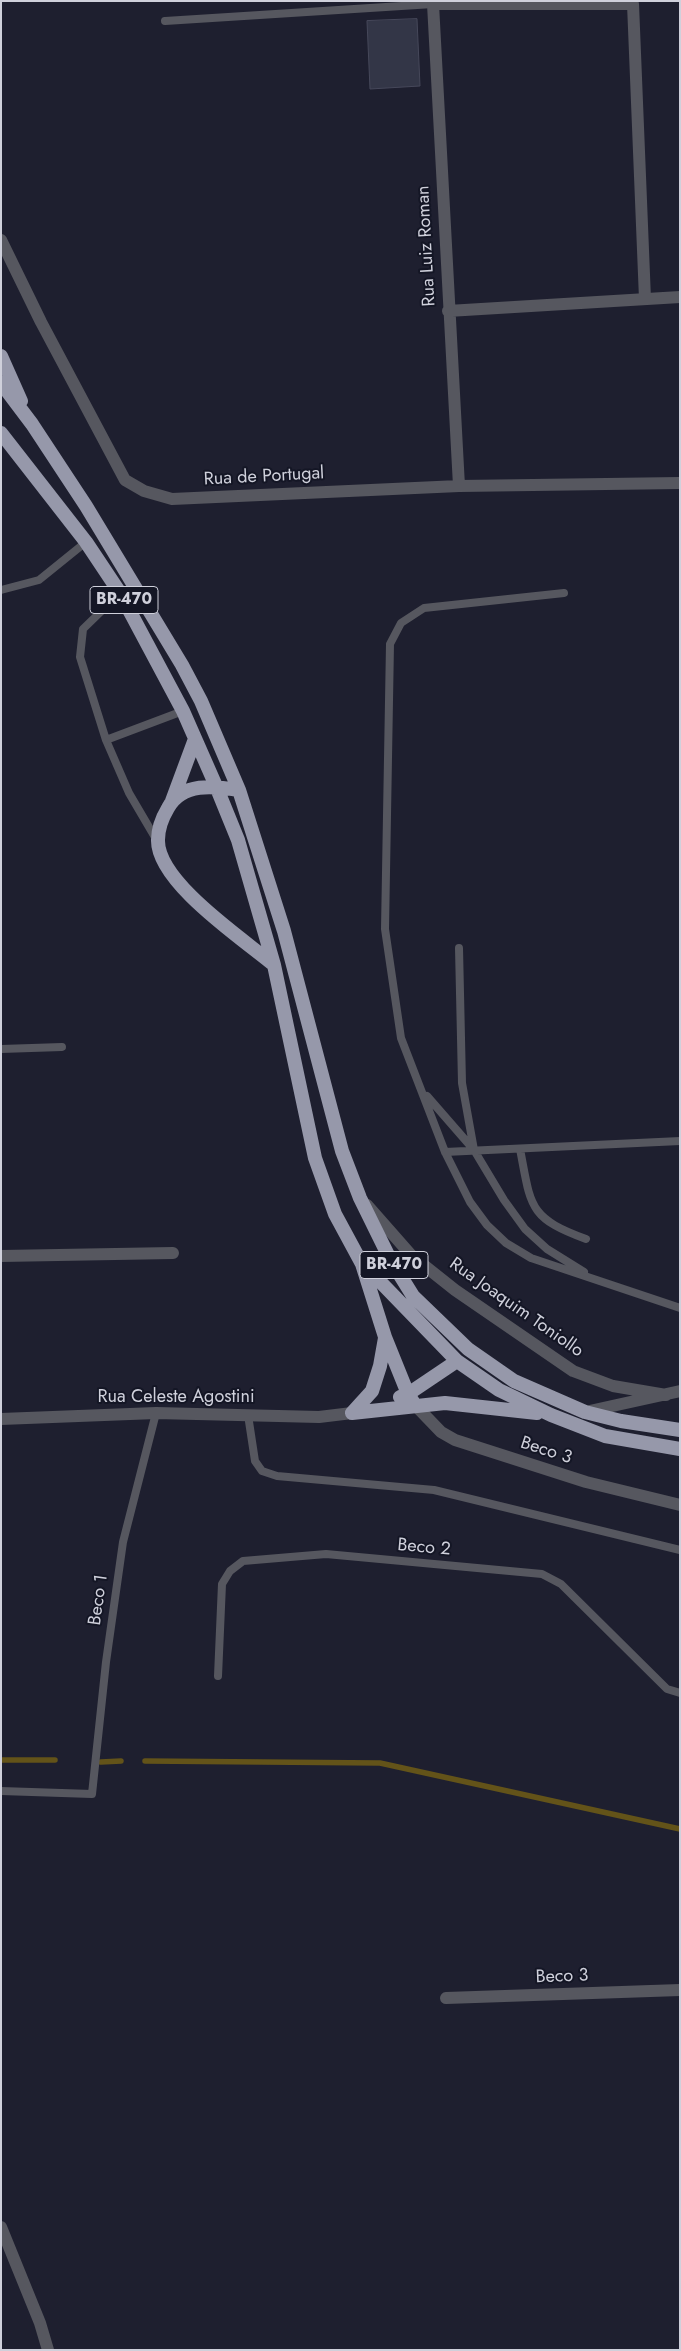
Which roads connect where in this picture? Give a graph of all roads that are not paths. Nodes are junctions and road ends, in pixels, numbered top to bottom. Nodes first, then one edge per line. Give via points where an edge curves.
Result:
1 (480, 3) edge
2 (432, 4) junction
3 (165, 21) dead end
4 (1, 240) edge
5 (680, 297) edge
6 (645, 298) junction
7 (448, 311) junction
8 (1, 356) edge
9 (1, 383) edge
10 (32, 424) junction
11 (1, 432) edge
12 (680, 484) edge
13 (459, 486) junction
14 (86, 542) junction
15 (1, 590) edge
16 (120, 592) junction
17 (564, 594) dead end
18 (183, 711) junction
19 (195, 738) junction
20 (106, 740) junction
21 (216, 786) junction
22 (239, 790) junction
23 (172, 802) junction
24 (157, 841) junction
25 (459, 948) dead end
26 (274, 966) junction
27 (62, 1047) dead end
28 (1, 1049) edge
29 (422, 1091) junction
30 (680, 1141) edge
31 (520, 1149) junction
32 (474, 1150) junction
33 (445, 1152) junction
34 (360, 1198) junction
35 (586, 1239) dead end
36 (172, 1252) dead end
37 (1, 1256) edge
38 (362, 1264) junction
39 (594, 1278) junction
40 (680, 1308) edge
41 (385, 1338) junction
42 (456, 1362) junction
43 (680, 1391) edge
44 (666, 1395) junction
45 (411, 1400) junction
46 (585, 1412) junction
47 (156, 1413) junction
48 (352, 1413) junction
49 (248, 1415) junction
50 (551, 1415) junction
51 (1, 1419) edge
52 (680, 1430) edge
53 (680, 1450) edge
54 (680, 1505) edge
55 (680, 1550) edge
56 (218, 1676) dead end
57 (680, 1693) edge
58 (1, 1791) edge
59 (680, 1990) edge
60 (446, 1998) dead end
61 (1, 2226) edge
62 (48, 2350) edge

1 - 2 street
1 - 6 street via 633,4
2 - 3 lane
2 - 7 street, Rua Luiz Roman
4 - 13 street, Rua de Portugal via 125,480 144,491 172,499
5 - 6 street
6 - 7 street
7 - 13 street, Rua Luiz Roman
8 - 10 highway
9 - 10 highway, BR-470
10 - 22 highway, BR-470 via 86,506 182,665
11 - 14 highway, BR-470
12 - 13 street, Rua de Portugal
14 - 15 lane via 39,580
14 - 16 highway, BR-470
16 - 18 highway, BR-470
16 - 20 lane via 83,629 80,640 80,657
17 - 29 lane via 424,608 401,623 390,644 385,929 401,1038
18 - 19 highway, BR-470
18 - 20 lane
19 - 21 highway, BR-470
19 - 23 highway
20 - 24 lane via 129,793
21 - 22 highway
21 - 23 highway via 185,790
21 - 26 highway, BR-470 via 238,840
22 - 34 highway, BR-470 via 284,931 342,1151
23 - 24 highway via 160,822
24 - 26 highway via 164,865 182,889
25 - 32 lane via 462,1083
26 - 38 highway, BR-470 via 315,1158 335,1214
27 - 28 lane
29 - 32 lane
29 - 33 lane
30 - 31 lane
31 - 32 lane
31 - 35 lane via 530,1199 542,1217 558,1229
32 - 33 lane
32 - 39 lane via 525,1229 547,1249
33 - 39 lane via 470,1202 506,1243 531,1258
34 - 44 street, Rua Joaquim Toniollo via 419,1261 455,1290 573,1371 613,1386
34 - 46 highway, BR-470 via 390,1259 413,1296 468,1349 514,1381
36 - 37 street
38 - 41 highway
38 - 42 highway, BR-470
39 - 40 lane
41 - 45 highway
41 - 48 highway via 372,1391
42 - 45 highway
42 - 50 highway, BR-470 via 499,1390
43 - 44 street, Rua Joaquim Toniollo
44 - 46 street
45 - 48 highway
45 - 50 highway
45 - 54 street, Beco 3 via 441,1432 455,1440 586,1482
46 - 50 highway
46 - 52 highway, BR-470
47 - 49 street, Rua Celeste Agostini
47 - 51 street, Rua Celeste Agostini
47 - 58 lane, Beco 1 via 123,1542 92,1794
48 - 49 street, Rua Celeste Agostini via 319,1417
49 - 55 lane via 255,1461 262,1471 277,1476 434,1490
50 - 53 highway, BR-470 via 605,1436
56 - 57 lane, Beco 2 via 222,1584 230,1571 243,1561 326,1554 542,1574 561,1584 667,1690
59 - 60 street, Beco 3
61 - 62 street

